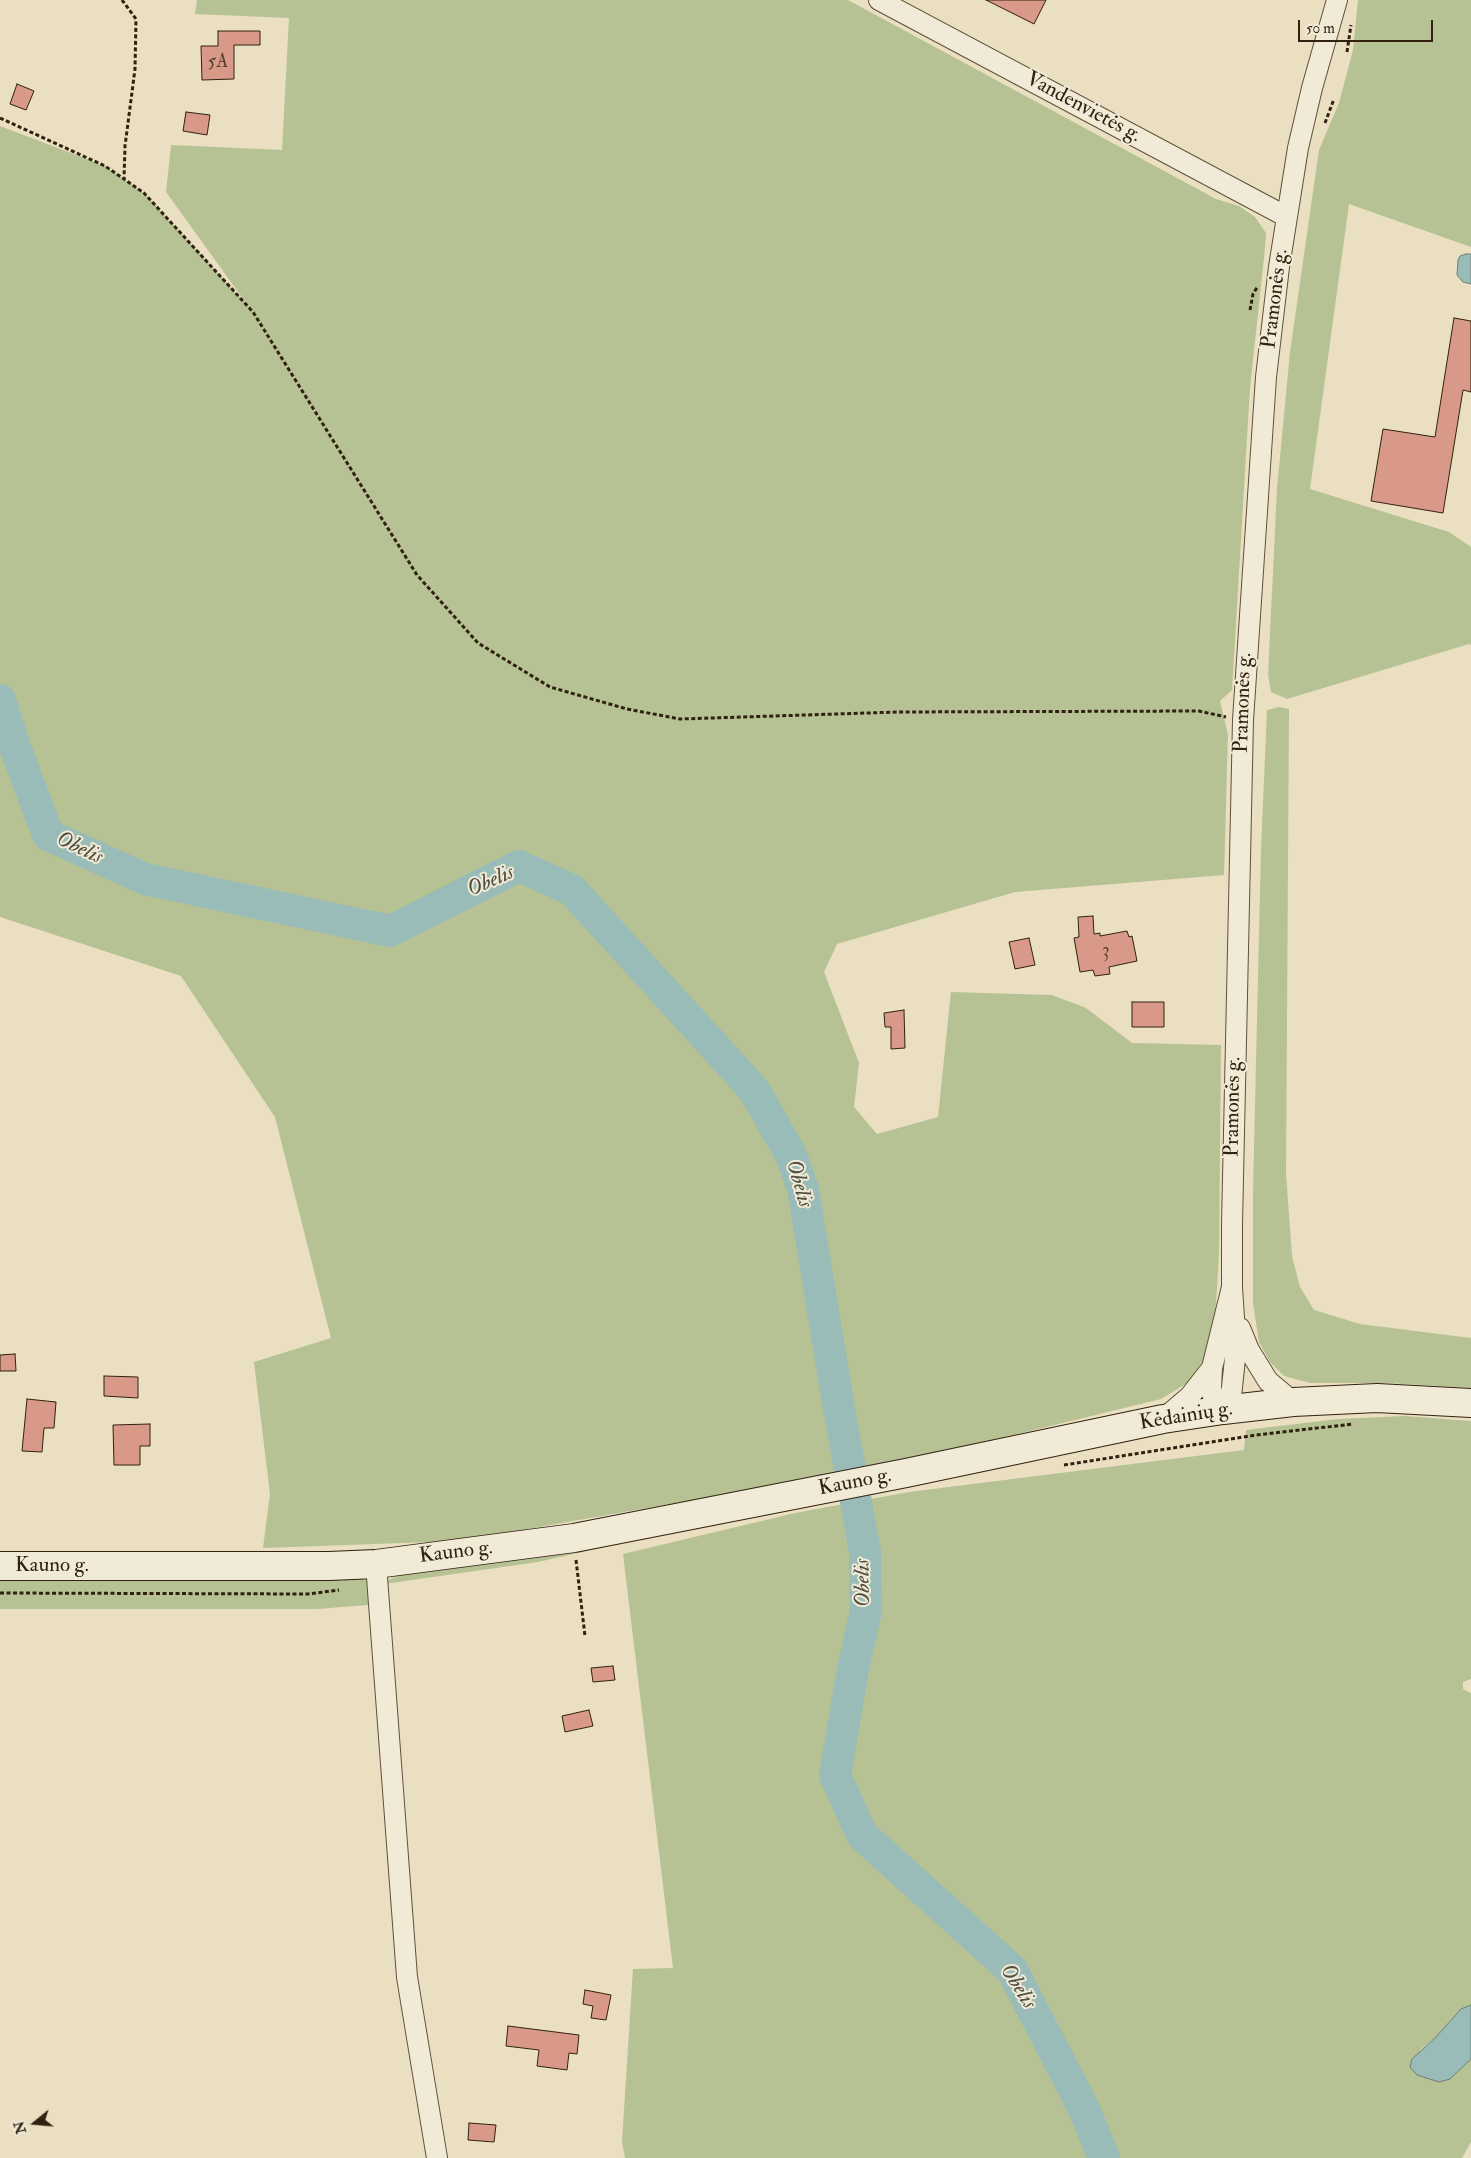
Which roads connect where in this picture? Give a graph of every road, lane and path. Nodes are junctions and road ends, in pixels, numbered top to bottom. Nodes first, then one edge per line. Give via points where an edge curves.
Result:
1 (122, 0) edge
2 (879, 0) edge
3 (1337, 0) edge
4 (1334, 99) dead end
5 (0, 118) edge
6 (1324, 124) dead end
7 (124, 179) junction
8 (1286, 217) junction
9 (1243, 720) junction
10 (1232, 1287) junction
11 (1233, 1309) junction
12 (1212, 1368) junction
13 (1293, 1402) junction
14 (1471, 1403) edge
15 (1223, 1410) junction
16 (1163, 1419) junction
17 (1363, 1422) dead end
18 (1062, 1465) dead end
19 (906, 1473) joint
20 (574, 1538) junction
21 (376, 1564) junction
22 (0, 1566) edge
23 (585, 1636) dead end
24 (437, 2158) edge

1 - 7 path via 136,18 136,68 125,146
2 - 8 street, Vandenvietės g.
3 - 8 street, Pramonės g. via 1312,88
4 - 6 path
5 - 7 path via 105,166
7 - 9 path via 144,193 253,312 417,575 478,642 550,687 627,709 680,719 898,712 1199,711
8 - 9 street, Pramonės g. via 1266,377
9 - 10 street, Pramonės g.
10 - 11 street, Pramonės g.
10 - 12 street
11 - 13 street via 1249,1350 1268,1381
11 - 15 street, Pramonės g. via 1234,1382 1231,1398
12 - 15 street via 1214,1400
12 - 16 street via 1190,1396
13 - 14 main road, Kėdainių g. via 1377,1398
13 - 15 main road, Kėdainių g.
15 - 16 main road, Kėdainių g.
16 - 19 main road, Kėdainių g.
17 - 18 path
19 - 20 main road, Kauno g.
20 - 21 main road, Kauno g.
20 - 23 path
21 - 22 main road, Kauno g.
21 - 24 street via 407,1977

